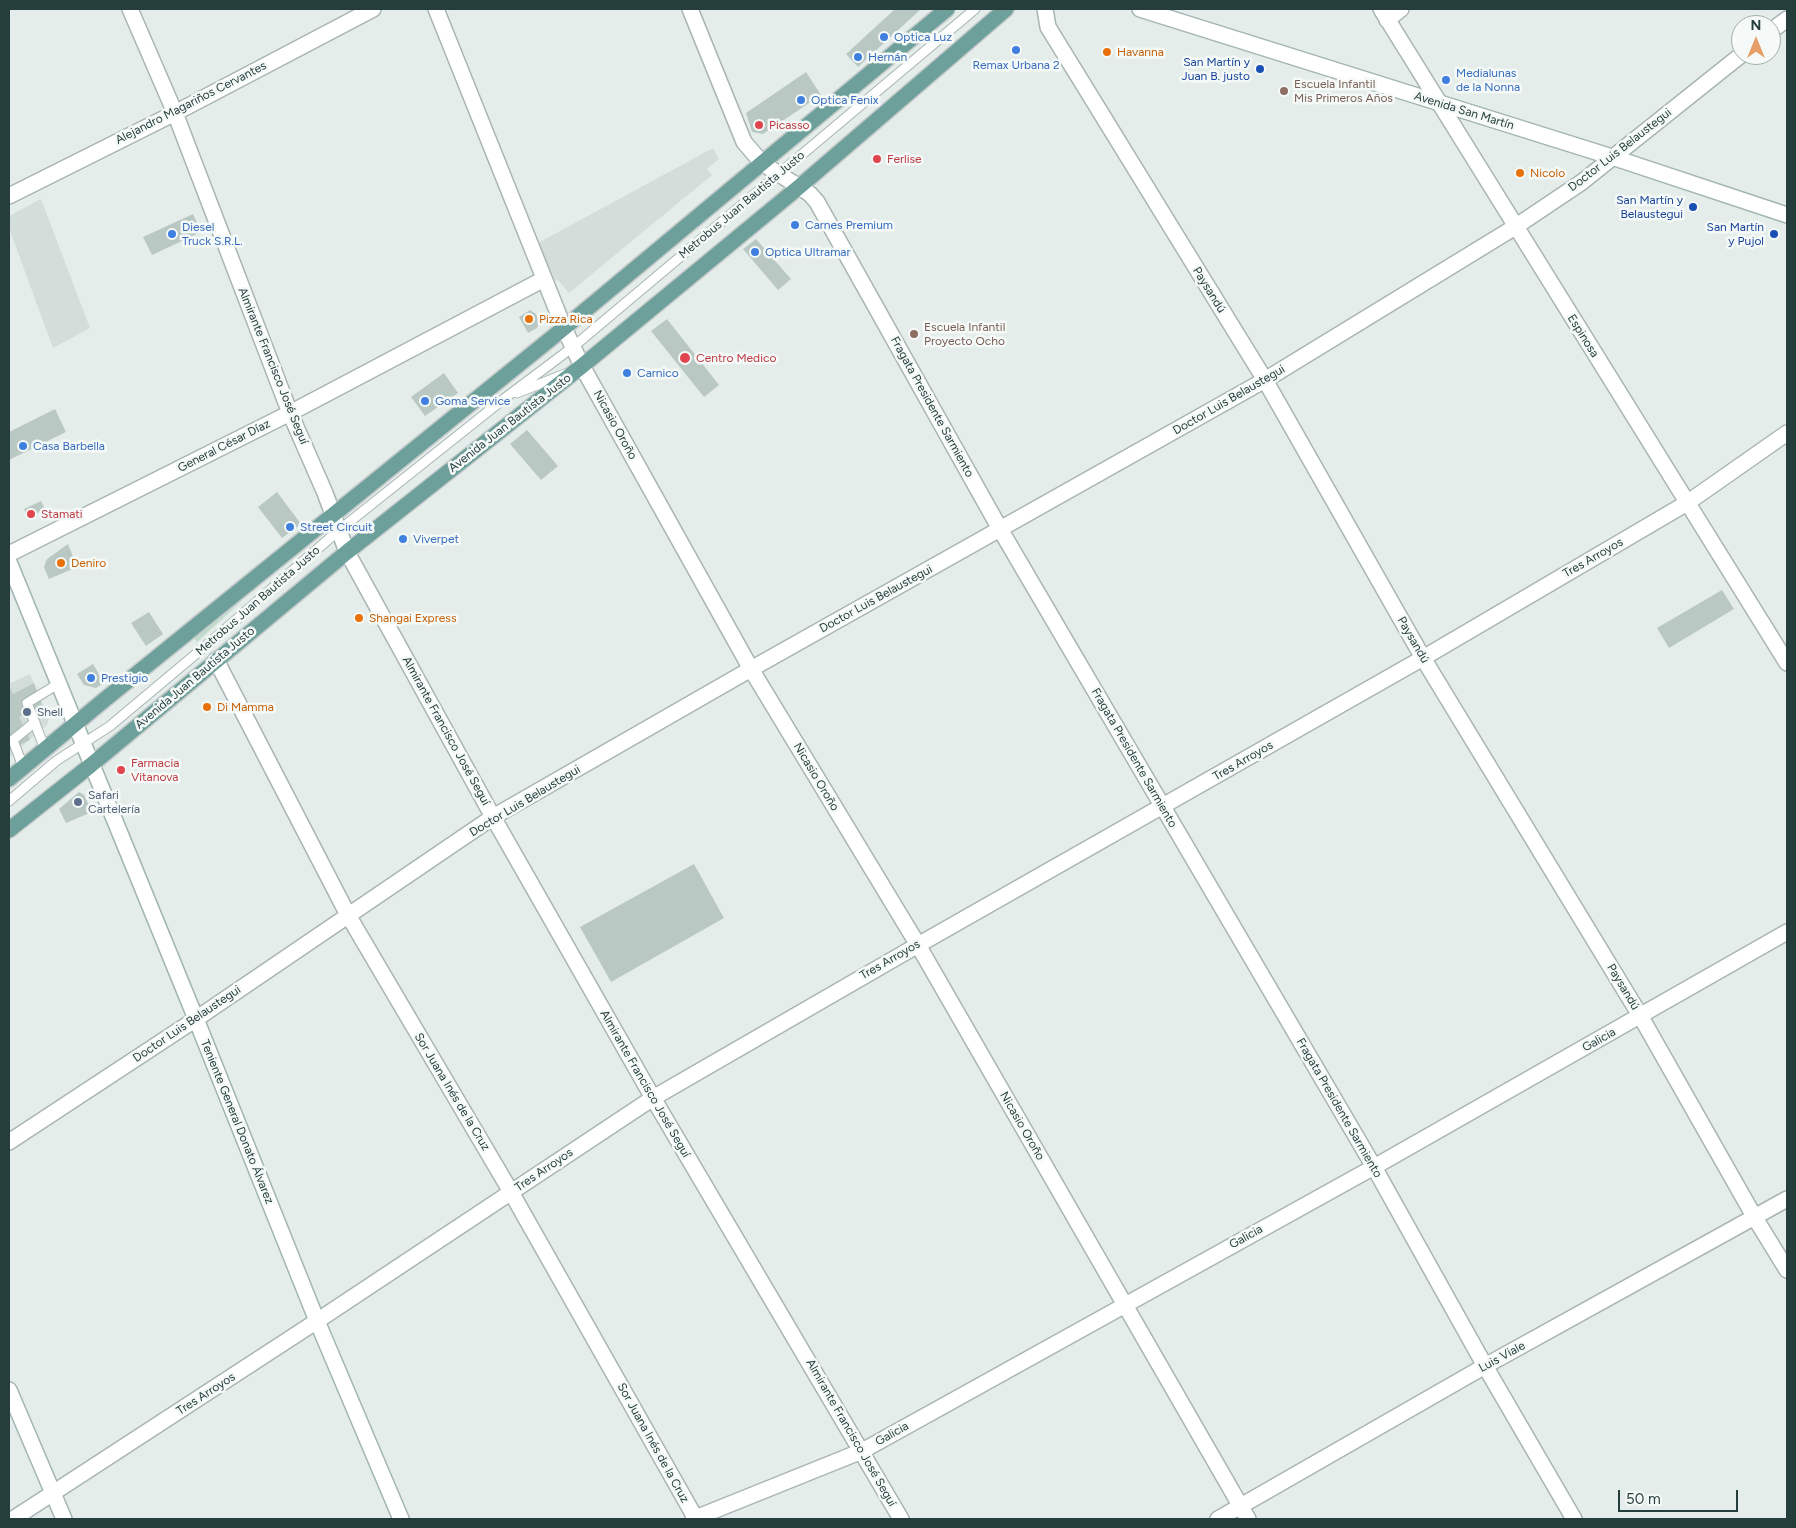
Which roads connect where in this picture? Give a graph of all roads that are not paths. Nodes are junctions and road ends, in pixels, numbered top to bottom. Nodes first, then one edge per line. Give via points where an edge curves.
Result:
1 (130, 9) edge
2 (373, 9) edge
3 (436, 9) edge
4 (690, 9) edge
5 (948, 9) edge
6 (975, 9) edge
7 (1006, 9) edge
8 (1045, 9) edge
9 (1140, 9) edge
10 (1401, 9) edge
11 (1384, 14) edge
12 (1731, 63) edge
13 (1439, 103) junction
14 (174, 113) junction
15 (1612, 157) junction
16 (762, 163) junction
17 (780, 174) junction
18 (799, 187) junction
19 (9, 196) edge
20 (1787, 215) edge
21 (1515, 227) junction
22 (544, 279) junction
23 (564, 328) junction
24 (573, 347) junction
25 (582, 366) junction
26 (1265, 380) junction
27 (505, 398) junction
28 (290, 413) junction
29 (1787, 433) edge
30 (1687, 503) junction
31 (333, 516) junction
32 (1000, 529) junction
33 (338, 531) junction
34 (347, 552) junction
35 (9, 554) edge
36 (9, 562) edge
37 (1423, 658) junction
38 (216, 660) junction
39 (1787, 663) edge
40 (751, 669) junction
41 (58, 684) junction
42 (34, 722) junction
43 (74, 724) junction
44 (82, 744) junction
45 (45, 749) junction
46 (91, 765) junction
47 (24, 767) junction
48 (9, 779) edge
49 (9, 801) edge
50 (1162, 806) junction
51 (493, 818) junction
52 (9, 830) edge
53 (348, 915) junction
54 (1787, 932) edge
55 (918, 944) junction
56 (1641, 1016) junction
57 (196, 1019) junction
58 (653, 1098) junction
59 (9, 1142) edge
60 (1374, 1167) junction
61 (511, 1192) junction
62 (1787, 1199) edge
63 (1755, 1218) junction
64 (1787, 1270) edge
65 (1124, 1304) junction
66 (317, 1321) junction
67 (1485, 1366) junction
68 (9, 1390) edge
69 (862, 1451) junction
70 (54, 1494) junction
71 (1244, 1513) edge
72 (13, 1519) edge
73 (64, 1519) edge
74 (400, 1519) edge
75 (695, 1519) edge
76 (901, 1519) edge
77 (1218, 1519) edge
78 (1574, 1519) edge

1 - 14 street, Almirante Francisco José Seguí
2 - 14 street, Alejandro Magariños Cervantes
3 - 22 street, Nicasio Oroño
4 - 16 street, Fragata Presidente Sarmiento via 744,142
5 - 16 main road
6 - 17 lane, Metrobus Juan Bautista Justo
7 - 18 main road, Avenida Juan Bautista Justo
8 - 26 street, Paysandú via 1048,27
9 - 13 street, Avenida San Martín
10 - 11 street
11 - 13 street, Espinosa
12 - 15 street, Doctor Luis Belaustegui
13 - 15 street, Avenida San Martín
13 - 21 street, Espinosa
14 - 19 street, Alejandro Magariños Cervantes
14 - 28 street, Almirante Francisco José Seguí
15 - 20 street, Avenida San Martín
15 - 21 street, Doctor Luis Belaustegui via 1582,182
16 - 17 street, Fragata Presidente Sarmiento
16 - 23 main road
17 - 18 street, Fragata Presidente Sarmiento
17 - 24 lane, Metrobus Juan Bautista Justo
18 - 25 main road, Avenida Juan Bautista Justo
18 - 32 street, Fragata Presidente Sarmiento via 817,202
21 - 26 street, Doctor Luis Belaustegui
21 - 30 street, Espinosa
22 - 23 street, Nicasio Oroño
22 - 28 street, General César Díaz
23 - 24 street, Nicasio Oroño
23 - 31 main road
24 - 25 street, Nicasio Oroño
24 - 27 lane, Metrobus Juan Bautista Justo
25 - 27 lane, Metrobus Juan Bautista Justo
25 - 34 main road, Avenida Juan Bautista Justo
25 - 40 street, Nicasio Oroño
26 - 32 street, Doctor Luis Belaustegui
26 - 37 street, Paysandú
27 - 33 lane, Metrobus Juan Bautista Justo
28 - 31 street, Almirante Francisco José Seguí
28 - 35 street, General César Díaz
29 - 30 street, Tres Arroyos
30 - 37 street, Tres Arroyos
30 - 39 street, Espinosa
31 - 33 street, Almirante Francisco José Seguí
31 - 43 main road
32 - 40 street, Doctor Luis Belaustegui
32 - 50 street, Fragata Presidente Sarmiento
33 - 34 street, Almirante Francisco José Seguí
33 - 44 lane, Metrobus Juan Bautista Justo via 149,694
34 - 38 main road, Avenida Juan Bautista Justo
34 - 51 street, Almirante Francisco José Seguí
36 - 41 street, Teniente General Donato Álvarez
37 - 50 street, Tres Arroyos
37 - 56 street, Paysandú
38 - 46 main road, Avenida Juan Bautista Justo
38 - 53 street, Sor Juana Inés de la Cruz
40 - 51 street, Doctor Luis Belaustegui
40 - 55 street, Nicasio Oroño
41 - 42 lane via 27,704
41 - 43 street, Teniente General Donato Álvarez
42 - 45 lane
42 - 47 lane via 13,740
43 - 44 street, Teniente General Donato Álvarez
43 - 45 main road
44 - 46 street, Teniente General Donato Álvarez
44 - 49 lane, Metrobus Juan Bautista Justo via 56,761
45 - 47 main road
46 - 52 main road, Avenida Juan Bautista Justo
46 - 57 street, Teniente General Donato Álvarez
47 - 48 main road
50 - 55 street, Tres Arroyos
50 - 60 street, Fragata Presidente Sarmiento
51 - 53 street, Doctor Luis Belaustegui
51 - 58 street, Almirante Francisco José Seguí
53 - 57 street, Doctor Luis Belaustegui
53 - 61 street, Sor Juana Inés de la Cruz
54 - 56 street, Galicia
55 - 58 street, Tres Arroyos
55 - 65 street, Nicasio Oroño
56 - 60 street, Galicia
56 - 63 street, Paysandú
57 - 59 street, Doctor Luis Belaustegui
57 - 66 street, Teniente General Donato Álvarez
58 - 61 street, Tres Arroyos
58 - 69 street, Almirante Francisco José Seguí
60 - 65 street, Galicia
60 - 67 street, Fragata Presidente Sarmiento
61 - 66 street, Tres Arroyos
61 - 75 street, Sor Juana Inés de la Cruz
62 - 63 street, Luis Viale
63 - 64 street, Paysandú
63 - 67 street, Luis Viale
65 - 69 street, Galicia
65 - 71 street, Nicasio Oroño
66 - 70 street, Tres Arroyos
66 - 74 street, Teniente General Donato Álvarez
67 - 71 street, Luis Viale
67 - 78 street, Fragata Presidente Sarmiento
68 - 70 street
69 - 75 street, Galicia
69 - 76 street, Almirante Francisco José Seguí
70 - 72 street, Tres Arroyos
70 - 73 street
71 - 77 street, Luis Viale

